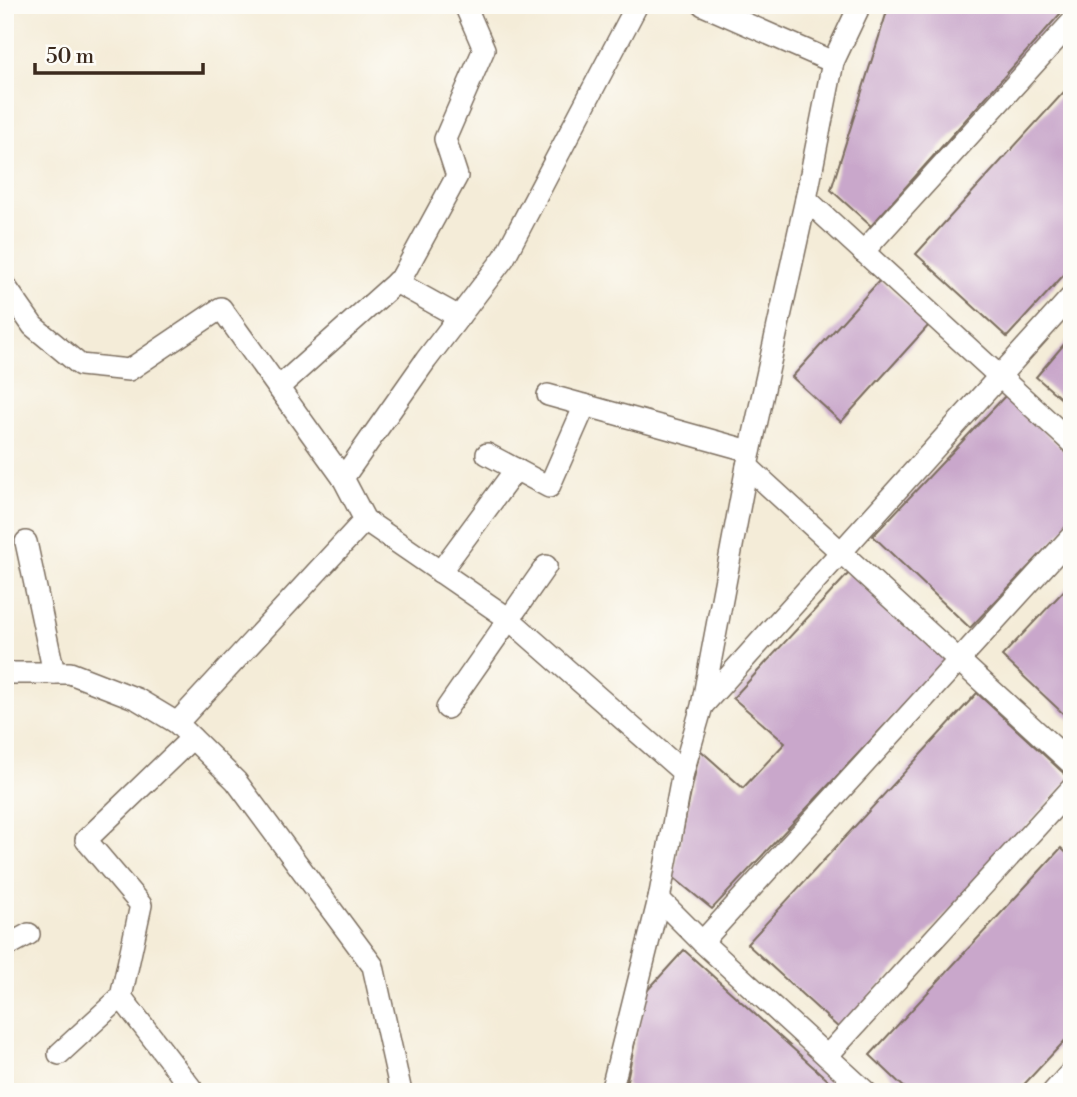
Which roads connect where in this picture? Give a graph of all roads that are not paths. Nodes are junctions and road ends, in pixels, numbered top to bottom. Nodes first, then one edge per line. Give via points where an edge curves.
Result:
1 (465, 5) edge
2 (637, 5) edge
3 (703, 5) edge
4 (860, 5) edge
5 (1072, 22) edge
6 (833, 62) junction
7 (806, 200) junction
8 (863, 252) junction
9 (396, 282) junction
10 (5, 286) edge
11 (1072, 296) edge
12 (459, 317) junction
13 (999, 377) junction
14 (278, 388) junction
15 (548, 395) dead end
16 (585, 405) junction
17 (1072, 443) edge
18 (488, 454) dead end
19 (749, 459) junction
20 (516, 469) junction
21 (343, 478) junction
22 (365, 520) junction
23 (1072, 536) edge
24 (26, 542) dead end
25 (840, 551) junction
26 (546, 566) dead end
27 (440, 572) junction
28 (509, 619) junction
29 (958, 660) junction
30 (5, 673) edge
31 (54, 673) junction
32 (702, 706) junction
33 (447, 708) dead end
34 (177, 723) junction
35 (192, 738) junction
36 (1072, 764) edge
37 (683, 772) junction
38 (1072, 788) edge
39 (659, 899) junction
40 (29, 934) dead end
41 (702, 942) junction
42 (5, 947) edge
43 (121, 997) junction
44 (60, 1054) dead end
45 (827, 1056) junction
46 (1072, 1072) edge
47 (194, 1092) edge
48 (401, 1092) edge
49 (611, 1092) edge
50 (866, 1092) edge
51 (1053, 1092) edge

1 - 9 street via 484,49 445,139 457,176
2 - 12 street via 504,258
3 - 6 street
4 - 6 street
5 - 8 street
6 - 7 street
7 - 8 street
7 - 19 street
8 - 13 street
9 - 12 street
9 - 14 street
10 - 14 street via 33,326 80,365 129,370 221,308
11 - 13 street
12 - 21 street
13 - 17 street
13 - 25 street
14 - 21 street
15 - 16 street
16 - 19 street
16 - 20 street via 549,487
18 - 20 street
19 - 25 street
19 - 32 street
20 - 27 street
21 - 22 street
22 - 27 street
22 - 34 street
23 - 29 street
24 - 31 street
25 - 29 street
25 - 32 street
26 - 28 street
27 - 28 street
28 - 33 street
28 - 37 street
29 - 36 street
29 - 41 street
30 - 31 street
31 - 34 street via 70,673 137,699
32 - 37 street
34 - 35 street
35 - 43 street via 86,840 141,905
35 - 48 street via 236,781 373,966
37 - 39 street
38 - 45 street
39 - 41 street
39 - 49 street
40 - 42 street
41 - 45 street
43 - 44 street
43 - 47 street
45 - 50 street
46 - 51 street

